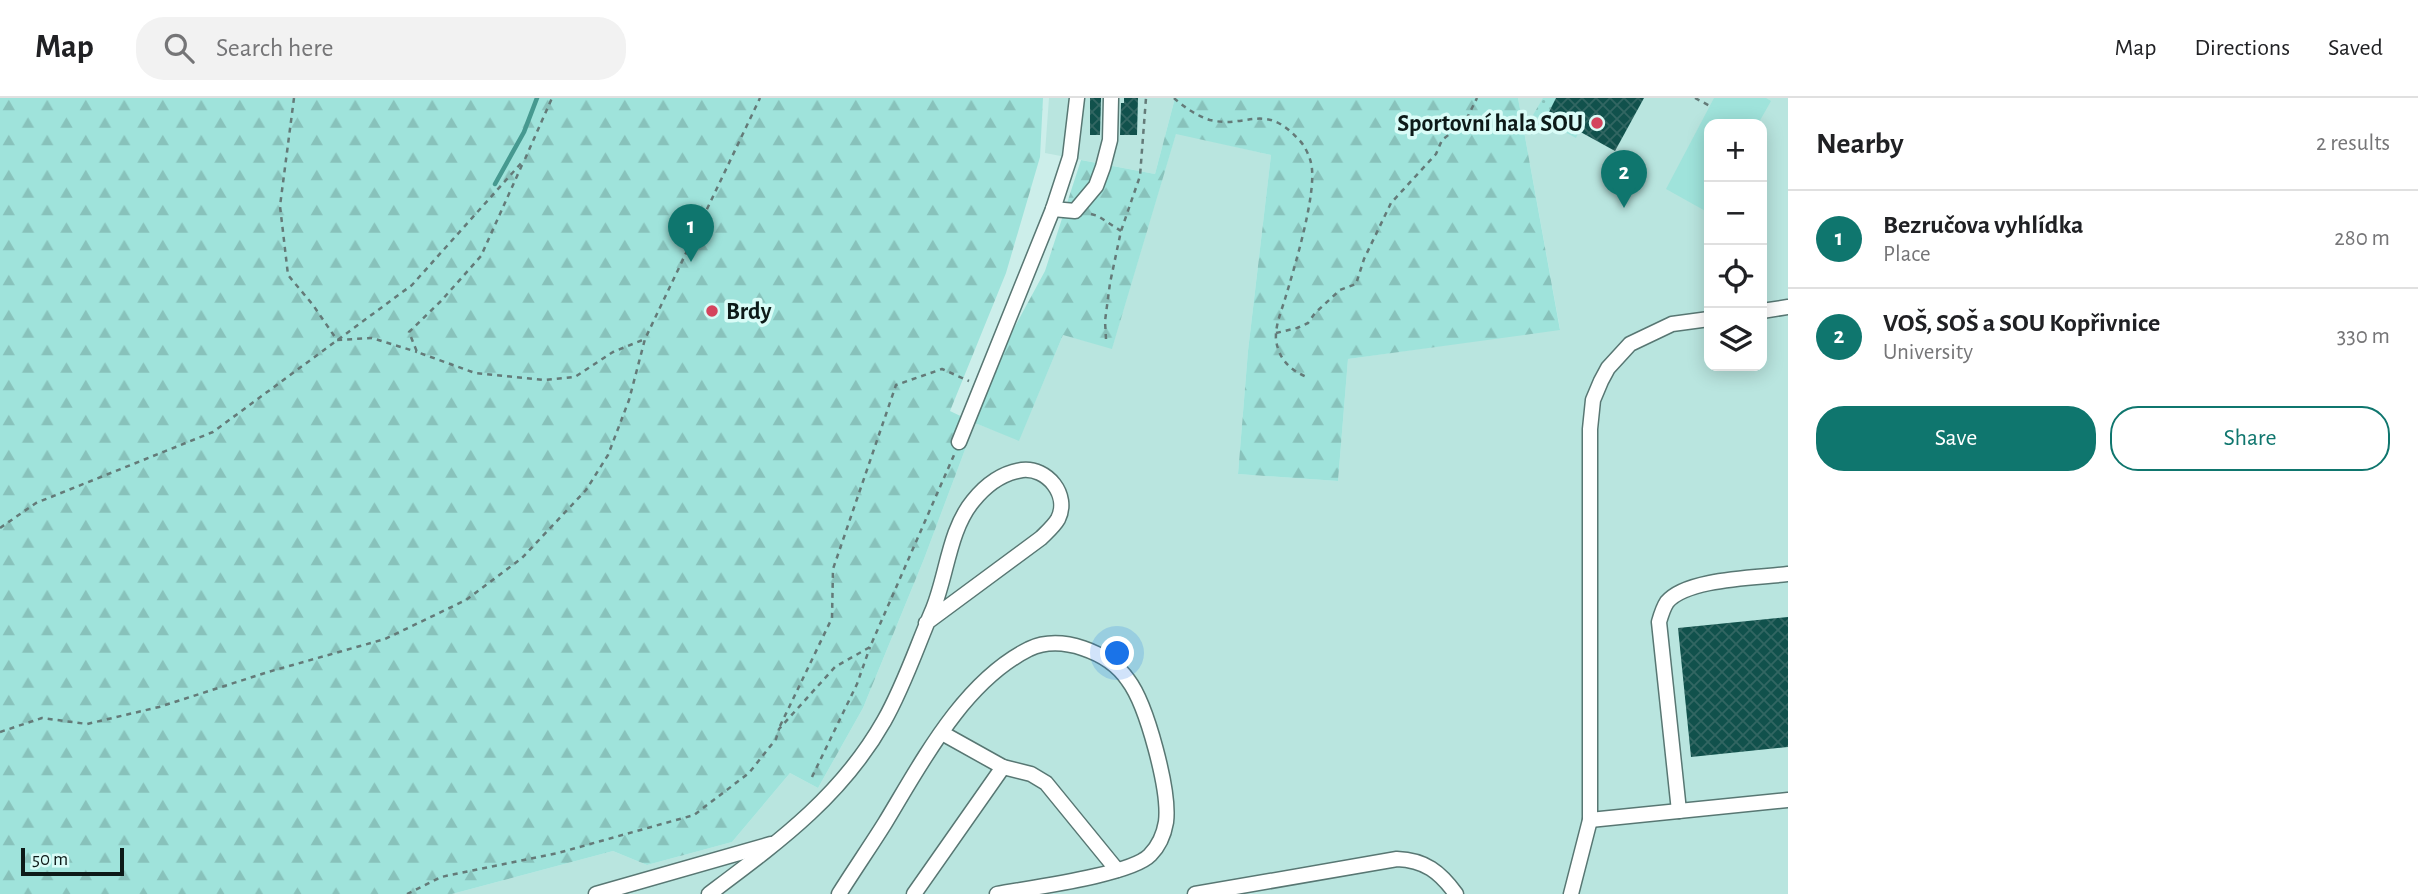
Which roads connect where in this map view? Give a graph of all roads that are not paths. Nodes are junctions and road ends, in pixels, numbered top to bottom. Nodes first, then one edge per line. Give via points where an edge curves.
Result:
1 (1077, 98) edge
2 (1111, 98) edge
3 (1053, 209) junction
4 (1788, 307) edge
5 (1767, 310) edge
6 (1704, 319) edge
7 (959, 442) road end
8 (1788, 575) edge
9 (926, 623) junction
10 (942, 733) junction
11 (1003, 767) junction
12 (1788, 800) edge
13 (1679, 811) junction
14 (1590, 820) junction
15 (779, 841) junction
16 (1117, 870) junction
17 (596, 894) edge
18 (709, 894) edge
19 (839, 894) edge
20 (914, 894) edge
21 (997, 894) edge
22 (1195, 894) edge
23 (1456, 894) edge
24 (1572, 894) edge

1 - 3 lane via 1070,158
2 - 3 lane via 1110,140 1096,186 1075,212
3 - 7 lane
4 - 5 lane
6 - 14 lane via 1672,324 1630,344 1608,368 1593,400
8 - 13 lane via 1690,588 1668,601 1662,611 1659,622
9 - 9 lane via 959,527 974,500 1010,473 1028,470 1051,480 1061,500 1056,523
9 - 15 lane via 899,691 866,749 824,801
10 - 11 lane
10 - 16 lane via 978,688 1035,647 1071,645 1115,666 1131,684 1144,713 1166,814 1154,850 1143,861
10 - 19 lane
11 - 16 lane via 1045,783
11 - 20 lane
12 - 13 lane
13 - 14 lane
14 - 24 lane
15 - 17 lane
15 - 18 lane
16 - 21 lane
22 - 23 lane via 1397,859 1427,865

